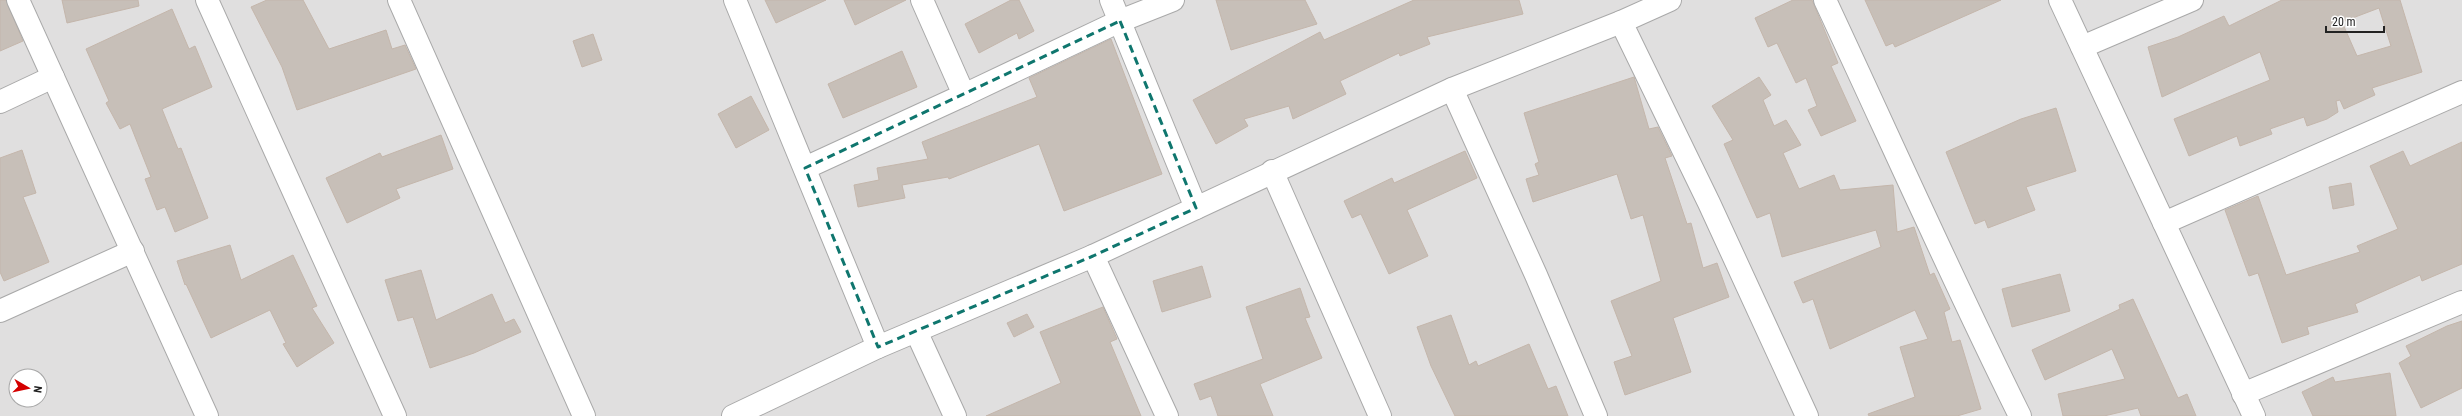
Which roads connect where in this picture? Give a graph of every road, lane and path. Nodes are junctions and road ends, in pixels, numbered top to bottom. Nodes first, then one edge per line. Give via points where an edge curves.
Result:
1 (18, 0) edge
2 (207, 0) edge
3 (399, 0) edge
4 (735, 0) edge
5 (922, 0) edge
6 (1110, 0) edge
7 (1173, 0) edge
8 (1670, 0) edge
9 (1825, 0) edge
10 (2060, 0) edge
11 (2192, 0) edge
12 (1120, 21) junction
13 (1621, 22) junction
14 (2082, 47) junction
15 (53, 77) junction
16 (1452, 89) junction
17 (2462, 92) edge
18 (964, 95) junction
19 (0, 102) edge
20 (805, 168) junction
21 (1272, 171) junction
22 (1196, 208) junction
23 (2164, 223) junction
24 (133, 251) junction
25 (1093, 256) junction
26 (2462, 302) edge
27 (0, 311) edge
28 (916, 331) junction
29 (878, 347) junction
30 (2243, 394) junction
31 (747, 413) edge
32 (207, 416) edge
33 (395, 416) edge
34 (584, 416) edge
35 (956, 416) edge
36 (1166, 416) edge
37 (1380, 416) edge
38 (1596, 416) edge
39 (1807, 416) edge
40 (2020, 416) edge
41 (2254, 416) edge

1 - 15 street
2 - 33 street
3 - 34 street
4 - 20 street
5 - 18 street
6 - 12 street
7 - 12 street
8 - 13 street
9 - 40 street via 1938,246
10 - 14 street
11 - 14 street
12 - 18 street
12 - 22 street
13 - 16 street
13 - 39 street via 1709,203
14 - 23 street
15 - 19 street
15 - 24 street
16 - 21 street
16 - 38 street
17 - 23 street
18 - 20 street
20 - 29 street
21 - 22 street
21 - 37 street
22 - 25 street
23 - 30 street
24 - 27 street
24 - 32 street
25 - 28 street
25 - 36 street
26 - 30 street
28 - 29 street
28 - 35 street
29 - 31 street
30 - 41 street

